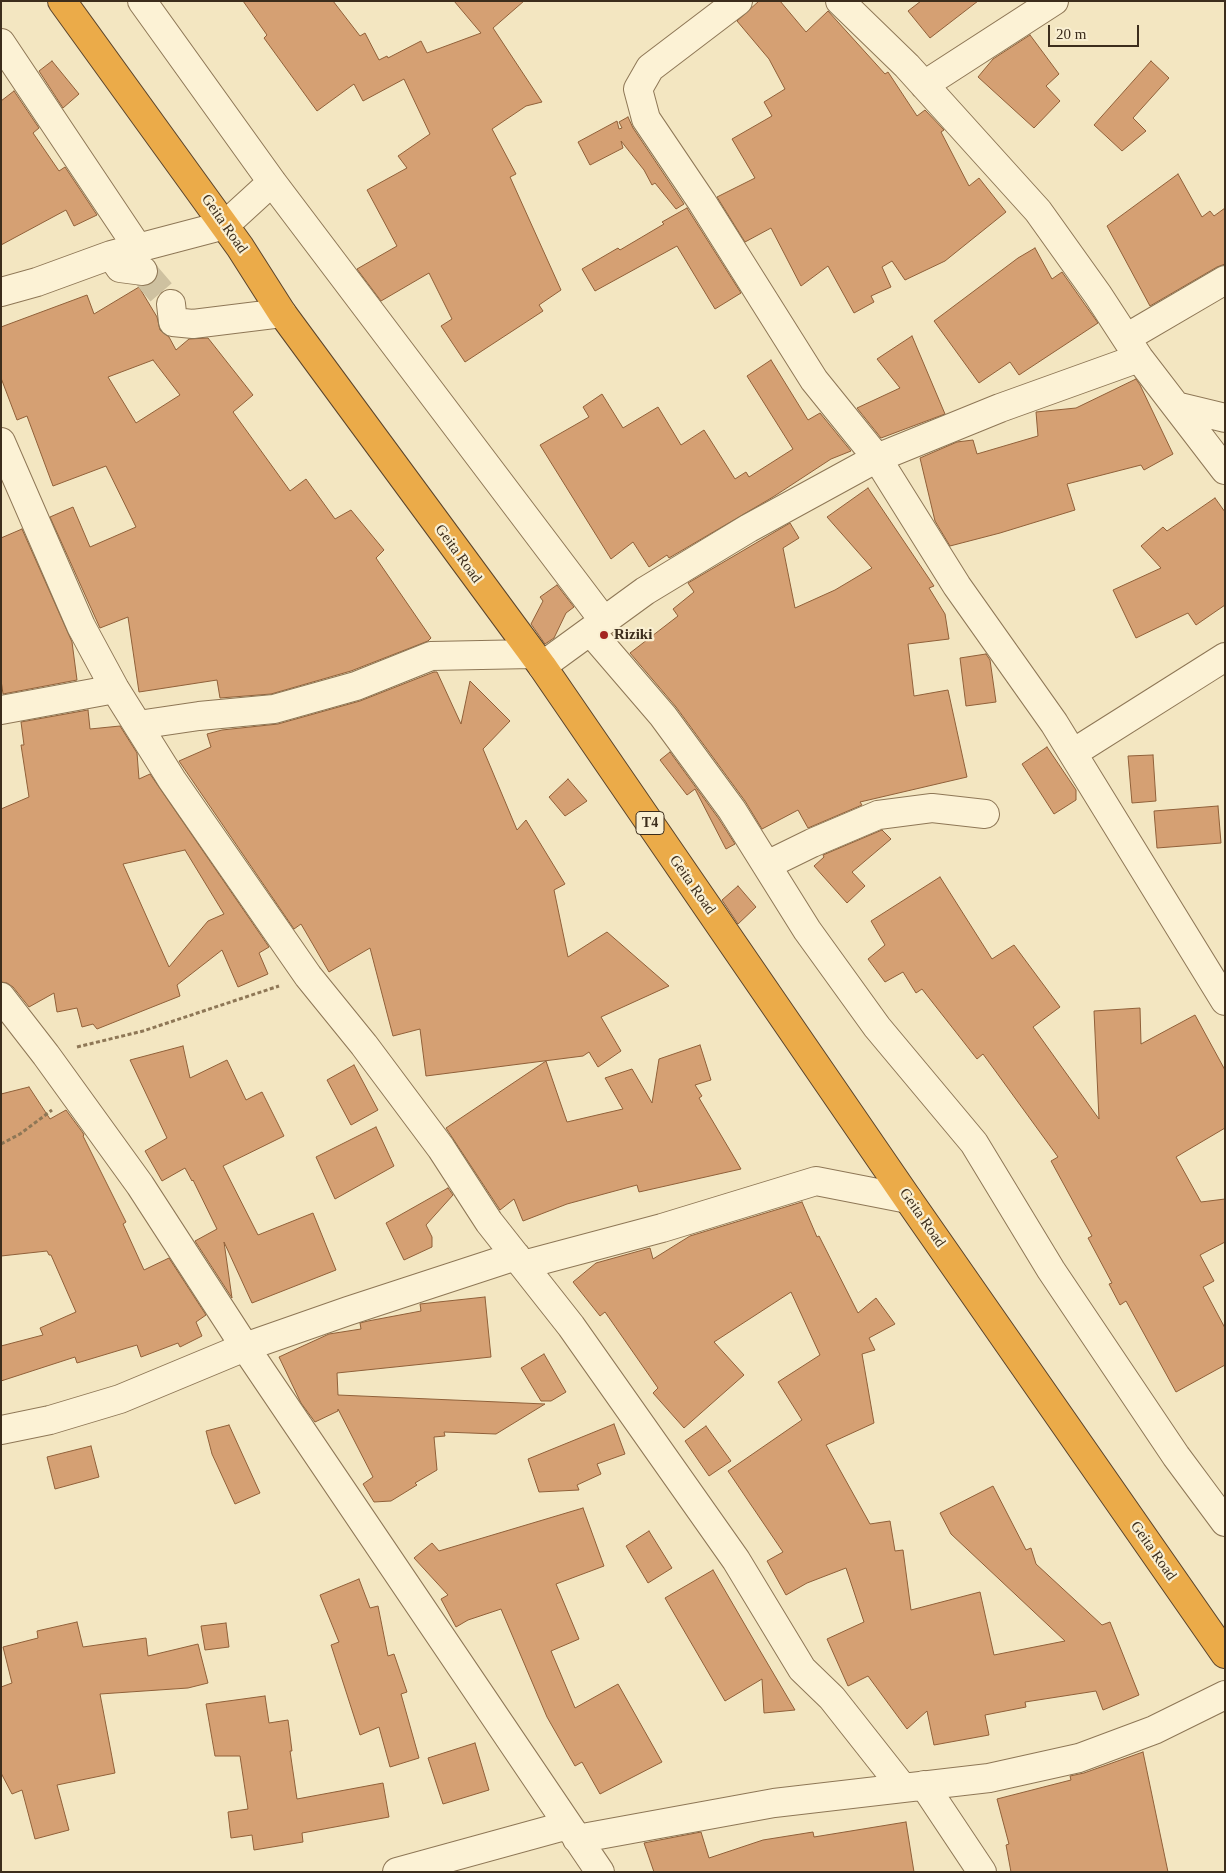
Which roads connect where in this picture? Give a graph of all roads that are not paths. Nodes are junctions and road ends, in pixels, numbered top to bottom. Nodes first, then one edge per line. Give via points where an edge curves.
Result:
1 (62, 1) edge
2 (142, 1) edge
3 (738, 1) edge
4 (840, 1) edge
5 (1054, 1) edge
6 (1, 43) edge
7 (924, 85) junction
8 (272, 182) junction
9 (225, 225) junction
10 (141, 259) junction
11 (1225, 280) edge
12 (1, 292) edge
13 (171, 304) tunnel mouth
14 (282, 313) junction
15 (1133, 348) junction
16 (1176, 406) junction
17 (1225, 418) edge
18 (1, 442) edge
19 (877, 458) junction
20 (1225, 470) edge
21 (597, 626) junction
22 (1225, 657) edge
23 (537, 660) junction
24 (115, 689) junction
25 (1, 710) edge
26 (138, 725) junction
27 (1073, 754) junction
28 (985, 814) dead end
29 (767, 865) junction
30 (1, 996) edge
31 (1225, 1001) edge
32 (908, 1199) junction
33 (519, 1261) junction
34 (245, 1347) junction
35 (1, 1430) edge
36 (1225, 1522) edge
37 (1225, 1654) edge
38 (1225, 1695) edge
39 (913, 1786) junction
40 (573, 1832) junction
41 (397, 1872) edge
42 (600, 1872) edge
43 (982, 1872) edge

1 - 9 highway, Geita Road / T4
2 - 8 street
3 - 19 street via 650,68 638,89 646,119 814,380
4 - 7 street
5 - 7 street
6 - 10 street
7 - 15 street via 1038,211
8 - 9 street
8 - 21 street
9 - 10 street
9 - 14 highway, Geita Road / T4
10 - 12 street via 111,255
11 - 15 street
13 - 14 street via 173,322 193,324
14 - 23 highway, Geita Road / T4
15 - 16 street
15 - 19 street via 1000,408
16 - 17 street
16 - 20 street
18 - 24 street via 81,626
19 - 21 street via 749,528 645,591
19 - 27 street via 957,586
21 - 23 street
21 - 29 street via 732,810
22 - 27 street
23 - 26 street via 431,656 356,686 274,709
23 - 32 highway, Geita Road / T4
24 - 25 street
24 - 26 street
26 - 33 street via 172,780 308,976 435,1140
27 - 31 street
28 - 29 street via 932,808 878,815
29 - 36 street via 807,930 877,1027 974,1143 1051,1270 1176,1456
30 - 34 street via 140,1184
32 - 33 street via 816,1181 662,1228
32 - 37 highway, Geita Road / T4
33 - 34 street via 348,1311
33 - 39 street via 571,1326 736,1560 802,1668
34 - 35 street via 120,1399 50,1420
34 - 40 street
38 - 39 street via 1154,1730 1079,1758 990,1778
39 - 40 street
39 - 43 street
40 - 41 street
40 - 42 street

